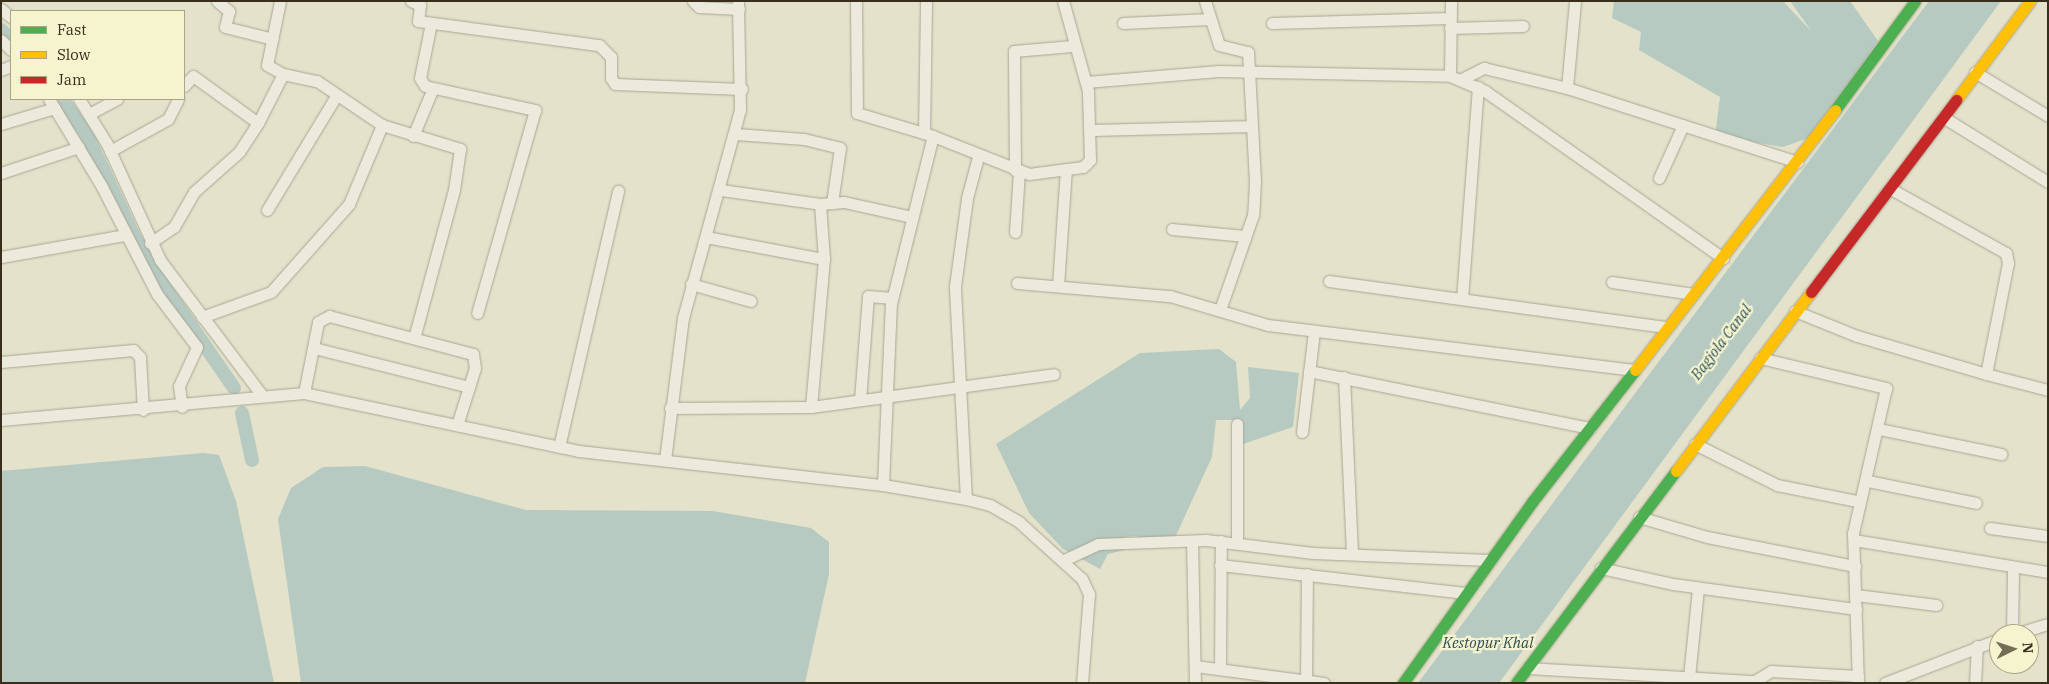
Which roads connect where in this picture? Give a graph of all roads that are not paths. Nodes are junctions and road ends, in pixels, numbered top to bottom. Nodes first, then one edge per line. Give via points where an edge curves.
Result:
1 (217, 1) edge
2 (280, 1) edge
3 (411, 1) edge
4 (856, 1) edge
5 (926, 1) edge
6 (1064, 1) edge
7 (1205, 1) edge
8 (1451, 1) edge
9 (1575, 1) edge
10 (1915, 1) edge
11 (2030, 1) edge
12 (694, 2) edge
13 (738, 5) edge
14 (1210, 20) junction
15 (431, 23) junction
16 (1123, 23) dead end
17 (1272, 23) dead end
18 (1450, 23) junction
19 (1523, 26) dead end
20 (272, 39) junction
21 (1072, 46) junction
22 (1248, 71) junction
23 (1975, 72) junction
24 (283, 74) junction
25 (1450, 76) junction
26 (1462, 79) junction
27 (1086, 82) junction
28 (185, 85) edge
29 (1478, 87) junction
30 (433, 88) junction
31 (1567, 88) junction
32 (742, 89) junction
33 (336, 96) junction
34 (80, 100) edge
35 (115, 100) edge
36 (178, 100) edge
37 (52, 103) edge
38 (89, 114) junction
39 (2048, 116) edge
40 (1943, 117) junction
41 (1, 124) edge
42 (258, 124) junction
43 (382, 125) junction
44 (1683, 125) junction
45 (1252, 126) junction
46 (1092, 130) junction
47 (736, 134) junction
48 (928, 135) junction
49 (413, 136) junction
50 (79, 147) junction
51 (110, 151) junction
52 (978, 157) junction
53 (1797, 162) junction
54 (1066, 169) junction
55 (1017, 171) junction
56 (1, 173) edge
57 (1659, 178) dead end
58 (2048, 182) edge
59 (1890, 189) junction
60 (720, 190) junction
61 (618, 191) dead end
62 (832, 203) junction
63 (820, 204) junction
64 (268, 210) dead end
65 (912, 217) junction
66 (1172, 229) dead end
67 (1015, 232) dead end
68 (124, 235) junction
69 (706, 236) junction
70 (1245, 236) junction
71 (150, 243) junction
72 (1, 257) edge
73 (1723, 258) junction
74 (824, 259) junction
75 (1329, 281) dead end
76 (1612, 282) dead end
77 (1017, 283) dead end
78 (691, 284) junction
79 (1058, 286) junction
80 (1693, 294) junction
81 (892, 298) junction
82 (1462, 298) junction
83 (751, 300) dead end
84 (1220, 310) junction
85 (1795, 311) junction
86 (477, 313) dead end
87 (202, 317) junction
88 (1666, 327) junction
89 (1314, 330) junction
90 (414, 338) junction
91 (314, 348) junction
92 (1760, 358) junction
93 (1, 362) edge
94 (1309, 370) junction
95 (1634, 370) junction
96 (1054, 374) dead end
97 (1986, 374) junction
98 (1344, 377) junction
99 (469, 387) junction
100 (959, 388) junction
101 (2048, 390) edge
102 (304, 393) junction
103 (261, 394) junction
104 (886, 395) junction
105 (860, 400) junction
106 (182, 406) junction
107 (811, 407) junction
108 (670, 408) junction
109 (143, 410) junction
110 (1, 420) edge
111 (1237, 424) dead end
112 (457, 425) junction
113 (1590, 428) junction
114 (1879, 428) junction
115 (1302, 432) dead end
116 (1695, 444) junction
117 (559, 447) junction
118 (2001, 454) dead end
119 (665, 460) junction
120 (1868, 481) junction
121 (883, 485) junction
122 (966, 499) junction
123 (1857, 501) junction
124 (1976, 503) dead end
125 (1639, 517) junction
126 (1990, 528) dead end
127 (2048, 536) edge
128 (1854, 540) junction
129 (1192, 541) junction
130 (1221, 541) junction
131 (1237, 543) junction
132 (1352, 554) junction
133 (1066, 559) junction
134 (1489, 560) junction
135 (1220, 565) junction
136 (1855, 566) junction
137 (2013, 567) junction
138 (1601, 568) junction
139 (2048, 572) edge
140 (1307, 574) junction
141 (1698, 588) junction
142 (1465, 593) junction
143 (1856, 595) junction
144 (1936, 605) dead end
145 (1856, 609) junction
146 (2014, 624) edge
147 (1989, 642) edge
148 (1977, 646) junction
149 (1195, 666) junction
150 (1527, 668) junction
151 (1220, 669) junction
152 (1688, 677) junction
153 (1779, 677) edge
154 (1858, 679) edge
155 (1902, 679) edge
156 (1306, 681) edge
157 (1082, 683) edge
158 (1195, 683) edge
159 (1324, 683) edge
160 (1403, 683) edge
161 (1516, 683) edge
162 (1886, 683) edge
163 (1976, 683) edge

1 - 20 street via 229,11 225,27
2 - 20 street
3 - 15 street via 420,5 417,20
4 - 48 street via 856,110
5 - 48 street
6 - 21 street
7 - 14 street
8 - 18 street
9 - 31 street
10 - 53 street
11 - 23 street
12 - 13 street
13 - 32 street
14 - 16 street
14 - 22 street via 1219,45 1246,48
15 - 30 street via 420,78
15 - 32 street via 596,44 611,57 611,78 615,84
17 - 18 street
18 - 19 street
18 - 25 street
20 - 24 street via 266,65
21 - 27 street
21 - 55 street via 1014,51
22 - 25 street
22 - 27 street
22 - 45 street
23 - 39 street
23 - 40 street
24 - 33 street via 317,81
24 - 42 street
25 - 26 street
26 - 29 street
26 - 31 street via 1484,68
27 - 46 street
28 - 42 street via 193,76
29 - 73 street
29 - 82 street
30 - 49 street
30 - 86 street via 535,110
31 - 44 street
32 - 47 street
33 - 43 street
33 - 64 street
34 - 38 street
35 - 38 street
36 - 51 street via 168,119
37 - 41 street
37 - 50 street
38 - 51 street
40 - 58 street
40 - 59 street
42 - 71 street via 239,152 194,192 174,227
43 - 49 street
43 - 87 street via 349,204 271,292
44 - 53 street
44 - 57 street
45 - 46 street
45 - 70 street via 1256,198
46 - 54 street via 1088,164
47 - 60 street
47 - 62 street via 838,147
48 - 52 street
48 - 65 street
49 - 90 street via 458,148 461,153
50 - 56 street
50 - 68 street
51 - 71 street
52 - 55 street
52 - 100 street via 956,276
53 - 73 street
54 - 55 street
54 - 79 street
55 - 67 street
59 - 85 street
59 - 97 street via 2006,253 2008,263
60 - 63 street
60 - 69 street
61 - 117 street
62 - 63 street
62 - 65 street
63 - 74 street
65 - 81 street
66 - 70 street
68 - 72 street
68 - 106 street via 157,294 197,347 179,386
69 - 74 street
69 - 78 street
70 - 84 street
71 - 87 street
73 - 80 street
74 - 107 street
75 - 82 street
76 - 80 street
77 - 79 street
78 - 83 street
78 - 108 street
79 - 84 street via 1170,296
80 - 88 street
81 - 104 street
81 - 105 street via 868,296
82 - 88 street
84 - 89 street via 1261,324
85 - 92 street
85 - 97 street via 1857,336
87 - 103 street
88 - 95 street
89 - 94 street
89 - 95 street
90 - 91 street via 325,316 318,322
90 - 99 street via 473,354
91 - 99 street
91 - 102 street
92 - 114 street via 1883,385 1887,392
92 - 116 street
93 - 109 street via 133,350 140,357
94 - 98 street
94 - 115 street
95 - 113 street
96 - 100 street
97 - 101 street
98 - 113 street
98 - 132 street
99 - 112 street
100 - 104 street
100 - 122 street
102 - 103 street
102 - 112 street
103 - 106 street
104 - 105 street
104 - 121 street
105 - 107 street
106 - 109 street
107 - 108 street
108 - 119 street
109 - 110 street
111 - 131 street
112 - 117 street
113 - 134 street
114 - 118 street
114 - 120 street
116 - 123 street via 1777,485
116 - 125 street
117 - 119 street
119 - 121 street
120 - 123 street via 1860,486
120 - 124 street
121 - 122 street
122 - 133 street via 1003,511
123 - 128 street
125 - 136 street via 1707,537
125 - 138 street
126 - 127 street
128 - 136 street
128 - 137 street
129 - 130 street
129 - 133 street via 1098,544
129 - 149 street
130 - 131 street
130 - 135 street
131 - 132 street
132 - 134 street
133 - 157 street via 1089,594
134 - 142 street
135 - 140 street
135 - 151 street
136 - 143 street
137 - 139 street
137 - 146 street
138 - 141 street
138 - 150 street
140 - 142 street
140 - 156 street
141 - 145 street
141 - 152 street
142 - 160 street
143 - 144 street
143 - 145 street
145 - 154 street
147 - 148 street
148 - 155 street
148 - 163 street
149 - 151 street
149 - 158 street
150 - 152 street
150 - 161 street
151 - 156 street
152 - 153 street via 1755,681 1767,671
153 - 154 street
155 - 162 street
156 - 159 street

